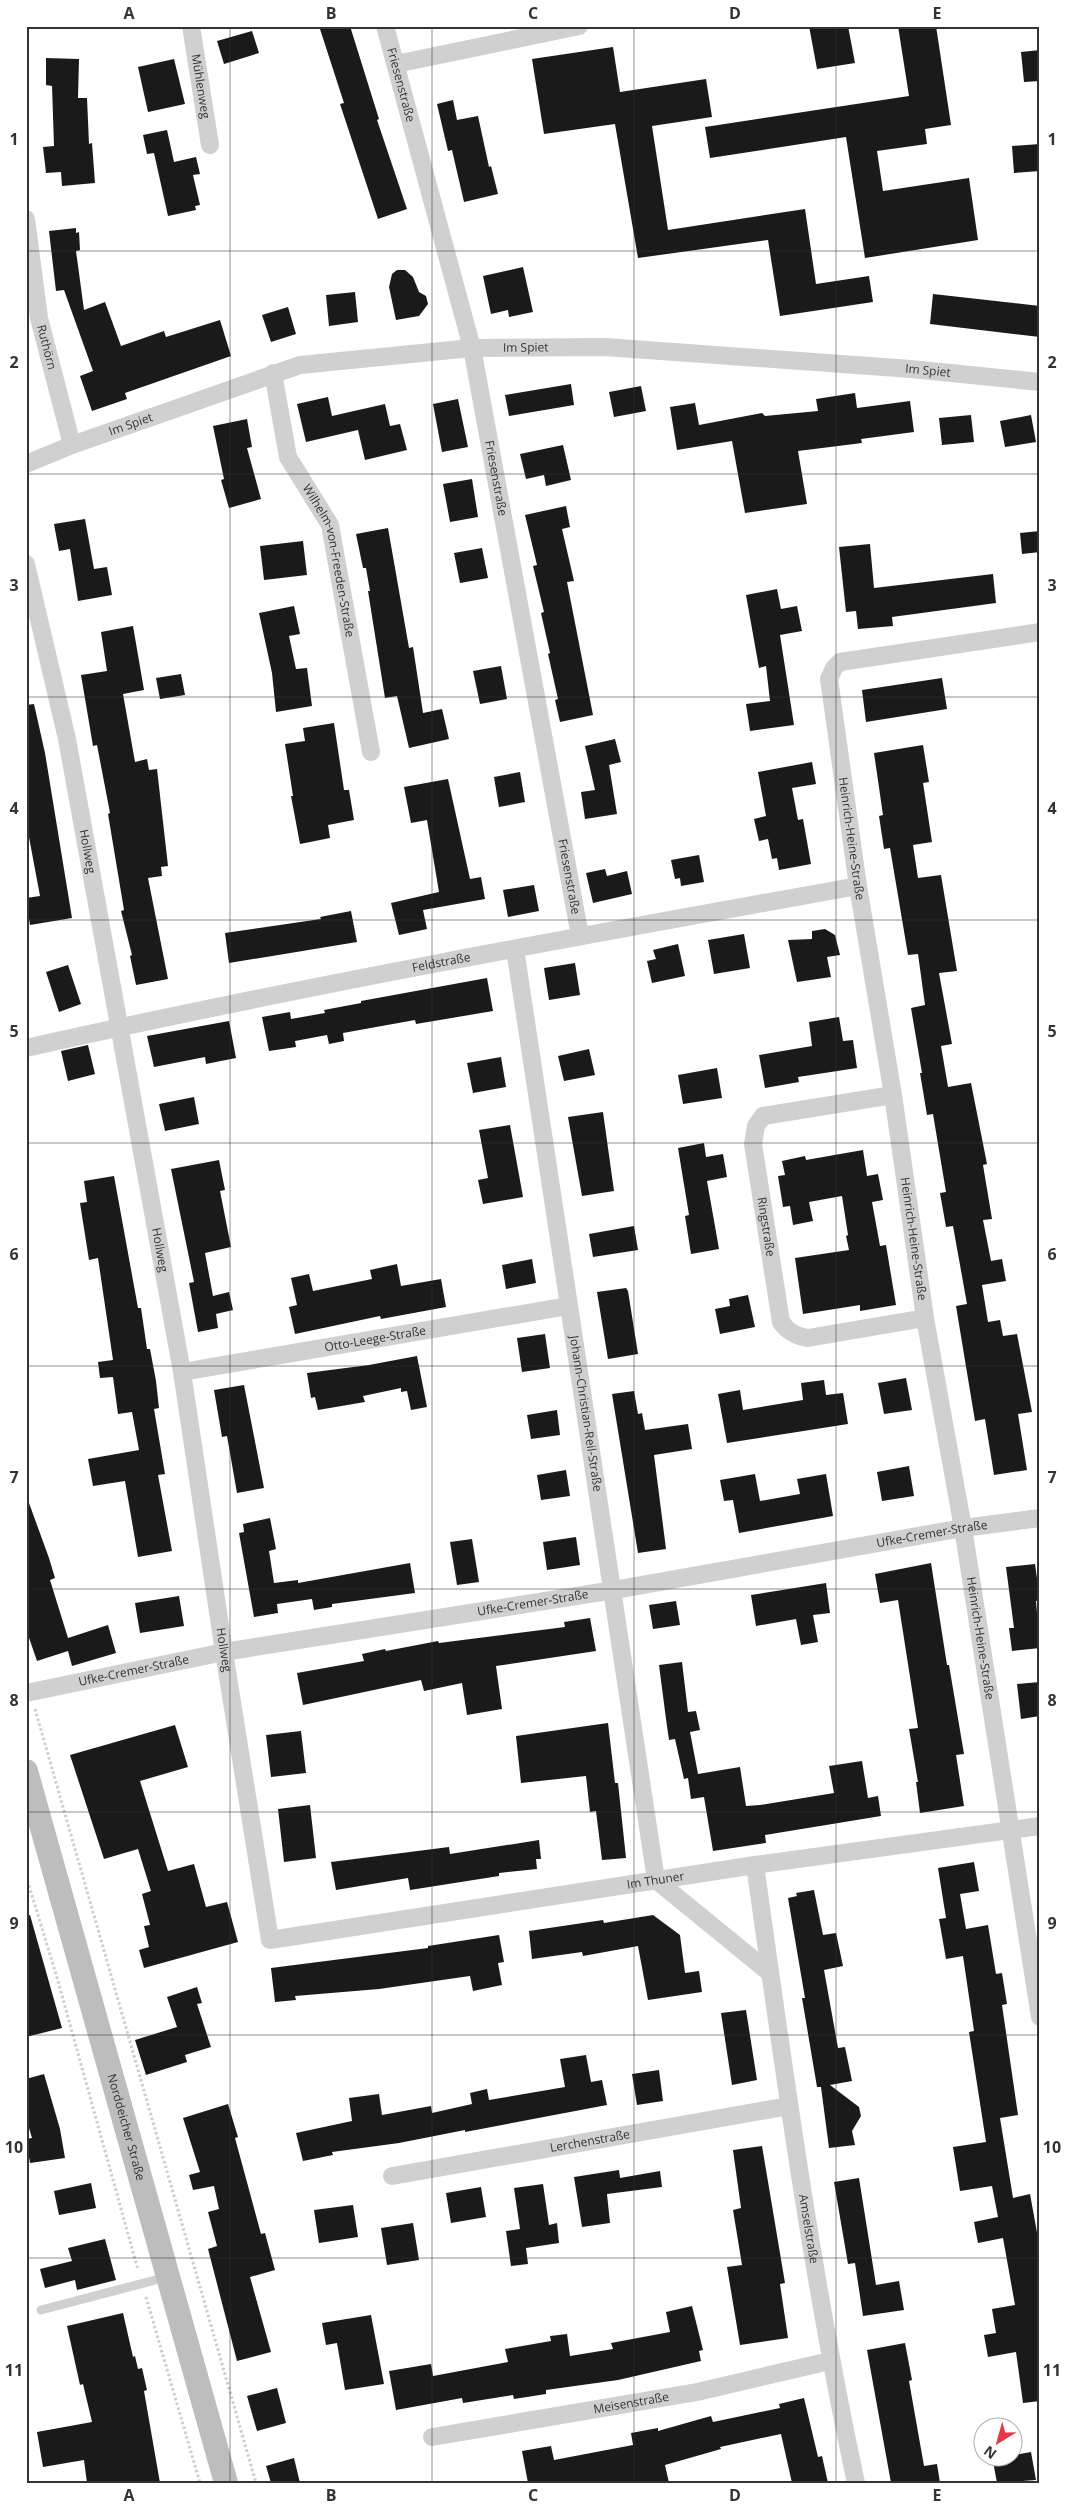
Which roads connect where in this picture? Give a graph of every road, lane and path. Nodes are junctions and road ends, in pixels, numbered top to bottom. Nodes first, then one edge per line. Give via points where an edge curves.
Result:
1 (192, 26) edge
2 (385, 26) edge
3 (579, 26) edge
4 (396, 64) junction
5 (210, 146) dead end
6 (26, 219) edge
7 (472, 348) junction
8 (273, 374) junction
9 (1040, 382) edge
10 (72, 445) junction
11 (26, 464) edge
12 (26, 564) edge
13 (1040, 632) edge
14 (370, 752) dead end
15 (858, 886) junction
16 (580, 936) junction
17 (515, 949) junction
18 (118, 1027) junction
19 (26, 1048) edge
20 (893, 1095) junction
21 (568, 1306) junction
22 (926, 1318) junction
23 (182, 1372) junction
24 (1040, 1518) edge
25 (963, 1528) junction
26 (614, 1590) junction
27 (224, 1652) junction
28 (28, 1693) edge
29 (26, 1771) edge
30 (1040, 1826) edge
31 (1010, 1830) junction
32 (755, 1864) junction
33 (26, 1876) edge
34 (656, 1880) junction
35 (270, 1940) joint
36 (770, 1973) junction
37 (1040, 2017) edge
38 (789, 2106) junction
39 (392, 2176) dead end
40 (169, 2277) junction
41 (142, 2284) junction
42 (41, 2310) dead end
43 (830, 2361) junction
44 (432, 2437) dead end
45 (200, 2483) edge
46 (226, 2483) edge
47 (256, 2483) edge
48 (856, 2483) edge

1 - 5 street, Mühlenweg
2 - 4 street, Friesenstraße
3 - 4 street
4 - 7 street, Friesenstraße
6 - 10 street, Ruthörn via 39,318
7 - 8 street, Im Spiet via 300,364
7 - 9 street, Im Spiet via 605,347
7 - 16 street, Friesenstraße
8 - 10 street, Im Spiet
8 - 14 street, Wilhelm-von-Freeden-Straße via 288,458 330,525
10 - 11 street, Im Spiet
12 - 18 street, Hollweg via 67,739
13 - 15 street, Heinrich-Heine-Straße via 856,658 840,662 834,668 829,679 830,693
15 - 16 street, Feldstraße
15 - 20 street, Heinrich-Heine-Straße
16 - 17 street, Feldstraße
17 - 18 street, Feldstraße
17 - 21 street, Johann-Christian-Reil-Straße
18 - 19 street, Feldstraße
18 - 23 street, Hollweg
20 - 22 street, Heinrich-Heine-Straße
20 - 22 street, Ringstraße via 763,1116 756,1126 753,1144 781,1322 786,1328 808,1338
21 - 23 street, Otto-Leege-Straße
21 - 26 street, Johann-Christian-Reil-Straße
22 - 25 street, Heinrich-Heine-Straße
23 - 27 street, Hollweg
24 - 25 street, Ufke-Cremer-Straße
25 - 26 street, Ufke-Cremer-Straße
25 - 31 street, Heinrich-Heine-Straße
26 - 27 street, Ufke-Cremer-Straße
26 - 34 street, Johann-Christian-Reil-Straße
27 - 28 street, Ufke-Cremer-Straße
27 - 35 street, Hollweg
28 - 47 path
29 - 40 main road, Norddeicher Straße
30 - 31 street, Im Thuner
31 - 32 street, Im Thuner
31 - 37 street, Heinrich-Heine-Straße
32 - 34 street, Im Thuner
32 - 36 street, Amselstraße
33 - 41 path
34 - 35 street, Im Thuner
34 - 36 street
36 - 38 street, Amselstraße
38 - 39 street, Lerchenstraße
38 - 43 street, Amselstraße
40 - 41 lane
40 - 46 main road, Norddeicher Straße
41 - 42 lane
41 - 45 path
43 - 44 street, Meisenstraße via 697,2392
43 - 48 street, Amselstraße

